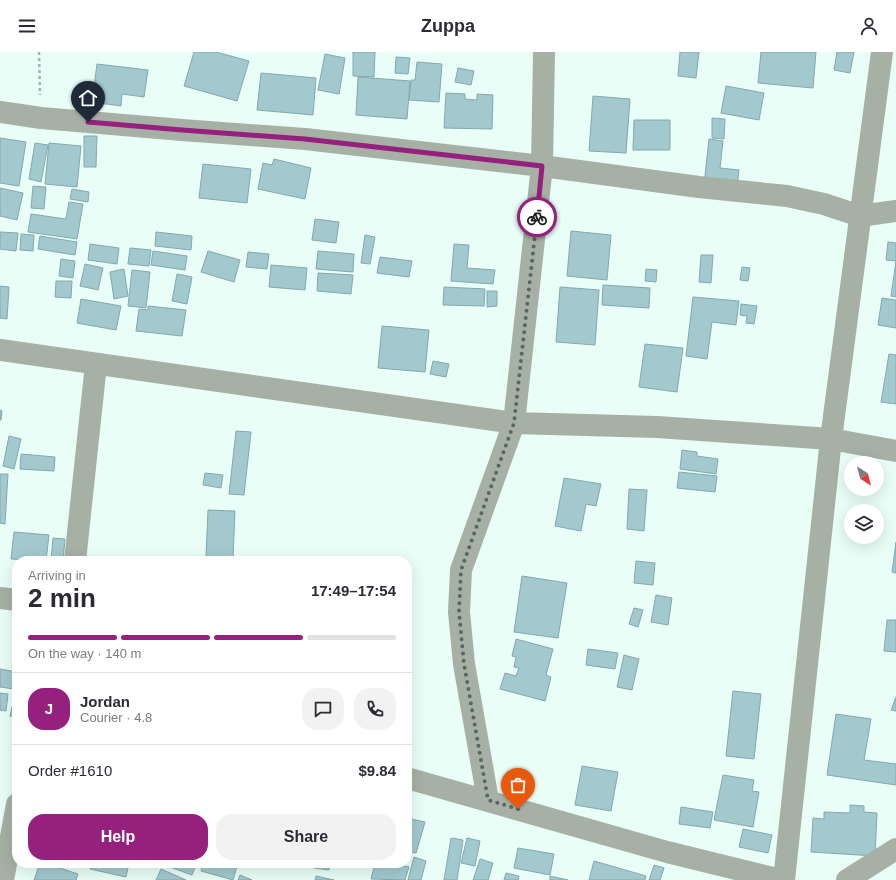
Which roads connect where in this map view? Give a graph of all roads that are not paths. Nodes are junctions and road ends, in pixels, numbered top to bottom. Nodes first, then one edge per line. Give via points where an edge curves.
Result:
1 (544, 52) edge
2 (882, 52) edge
3 (0, 112) edge
4 (542, 166) junction
5 (896, 211) edge
6 (860, 216) junction
7 (0, 350) edge
8 (96, 364) junction
9 (514, 423) junction
10 (831, 439) junction
11 (896, 451) edge
12 (76, 556) edge
13 (0, 598) edge
14 (12, 599) edge
15 (412, 779) edge
16 (488, 800) junction
17 (11, 807) edge
18 (896, 849) edge
19 (3, 880) edge
20 (781, 880) edge
21 (784, 880) edge
22 (847, 880) edge

1 - 4 street
2 - 6 street
3 - 4 street via 41,118 305,139
4 - 6 street via 787,196 824,204
4 - 9 street
5 - 6 street
6 - 10 street
7 - 8 street
8 - 9 street
8 - 12 street
9 - 10 street via 657,427
9 - 16 street via 461,570 459,612 464,664
10 - 11 street
10 - 21 street
13 - 14 street
15 - 16 street
16 - 20 street via 667,852
17 - 19 street
18 - 22 street

